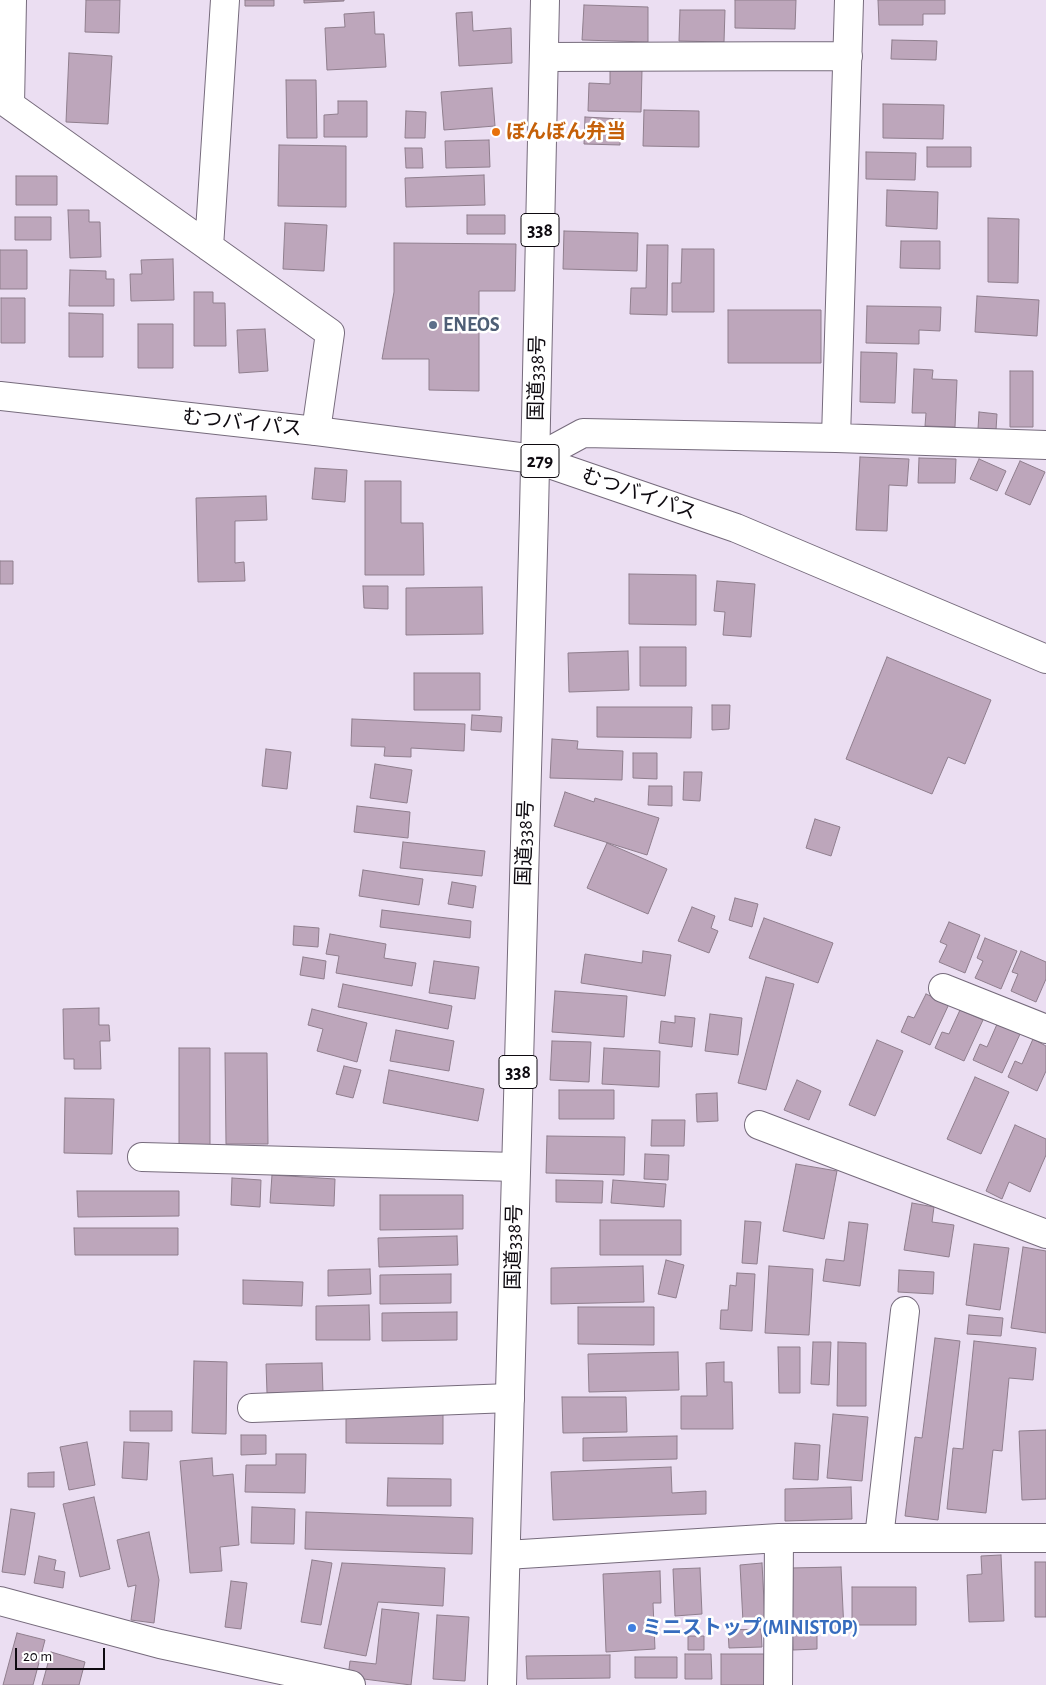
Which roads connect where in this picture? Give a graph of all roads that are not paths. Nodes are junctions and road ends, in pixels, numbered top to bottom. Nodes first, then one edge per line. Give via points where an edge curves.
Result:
1 (12, 0) edge
2 (226, 0) edge
3 (545, 0) edge
4 (849, 0) edge
5 (848, 56) junction
6 (544, 57) junction
7 (5, 101) edge
8 (209, 247) junction
9 (0, 396) edge
10 (316, 431) junction
11 (836, 438) junction
12 (1046, 446) edge
13 (535, 459) junction
14 (1046, 659) edge
15 (943, 988) dead end
16 (1046, 1029) edge
17 (759, 1125) dead end
18 (142, 1158) dead end
19 (516, 1167) junction
20 (1046, 1234) edge
21 (905, 1311) dead end
22 (510, 1398) junction
23 (252, 1408) dead end
24 (779, 1538) junction
25 (880, 1538) junction
26 (1046, 1538) edge
27 (506, 1555) junction
28 (0, 1600) edge
29 (351, 1685) edge
30 (502, 1685) edge
31 (778, 1685) edge

1 - 7 main road
2 - 8 main road
3 - 6 main road, 国道338号 / 338
4 - 5 main road
5 - 6 main road
5 - 11 main road
6 - 13 main road, 国道338号 / 338
7 - 8 main road
8 - 10 main road via 330,334
9 - 10 main road, むつバイパス / 279
10 - 13 main road, むつバイパス / 279
11 - 12 main road
11 - 13 main road via 584,433
13 - 14 main road, むつバイパス / 279 via 736,528
13 - 19 main road, 国道338号 / 338
15 - 16 main road
17 - 20 main road
18 - 19 main road
19 - 22 main road, 国道338号 / 338
21 - 25 main road
22 - 23 main road
22 - 27 main road, 国道338号 / 338
24 - 25 main road
24 - 27 main road
24 - 31 main road
25 - 26 main road
27 - 30 main road, 国道338号 / 338
28 - 29 main road via 160,1644

